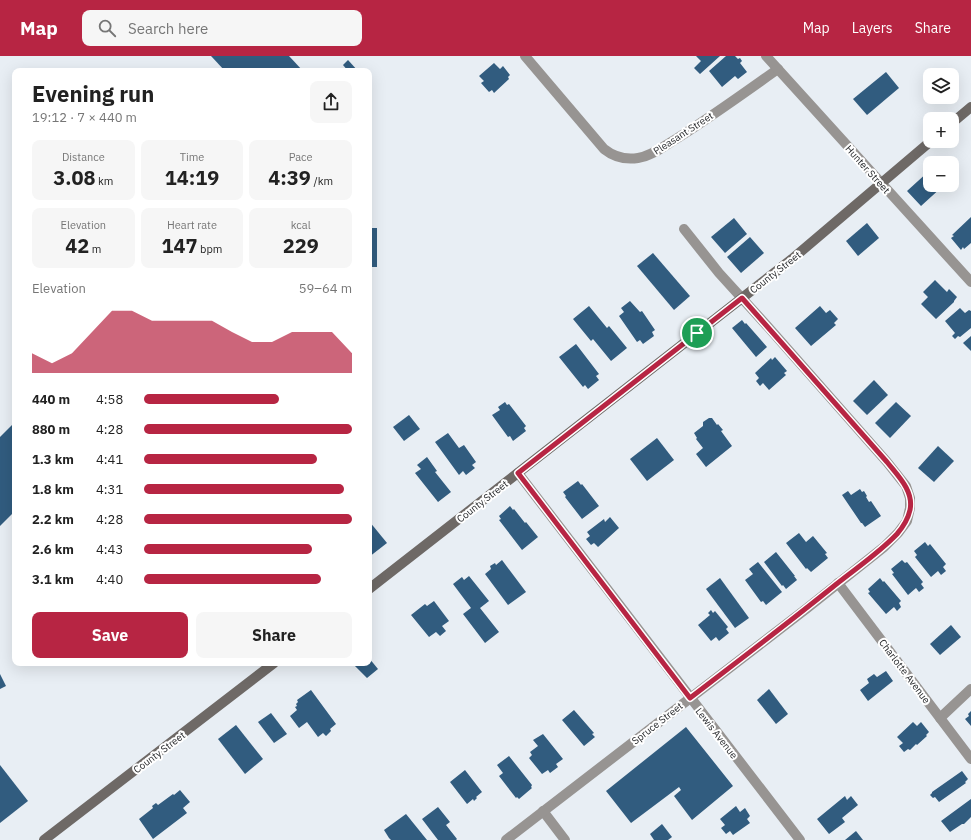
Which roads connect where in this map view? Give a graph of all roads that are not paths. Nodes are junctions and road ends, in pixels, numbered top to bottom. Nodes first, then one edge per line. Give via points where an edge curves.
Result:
1 (525, 56) edge
2 (766, 56) edge
3 (778, 70) junction
4 (971, 107) edge
5 (959, 117) edge
6 (923, 148) edge
7 (881, 184) junction
8 (684, 229) dead end
9 (971, 282) edge
10 (742, 298) junction
11 (518, 473) junction
12 (838, 583) junction
13 (372, 587) edge
14 (270, 666) edge
15 (971, 689) edge
16 (690, 698) junction
17 (940, 718) junction
18 (971, 759) edge
19 (543, 811) junction
20 (44, 840) edge
21 (506, 840) edge
22 (565, 840) edge
23 (800, 840) edge

1 - 3 street, Pleasant Street via 604,149 624,159 653,154
2 - 3 street, Hunter Street
3 - 7 street, Hunter Street
4 - 5 street
6 - 7 street, County Street
7 - 9 street, Hunter Street
7 - 10 street, County Street
8 - 10 street
10 - 11 street, County Street
10 - 12 street, Spruce Street via 906,486 910,498 907,521 884,547
11 - 13 street, County Street
11 - 16 street, Lewis Avenue
12 - 16 street, Spruce Street
12 - 17 street, Charlotte Avenue
14 - 20 street, County Street
15 - 17 street
16 - 19 street, Spruce Street
16 - 23 street, Lewis Avenue
17 - 18 street, Charlotte Avenue
19 - 21 street, Spruce Street
19 - 22 street

